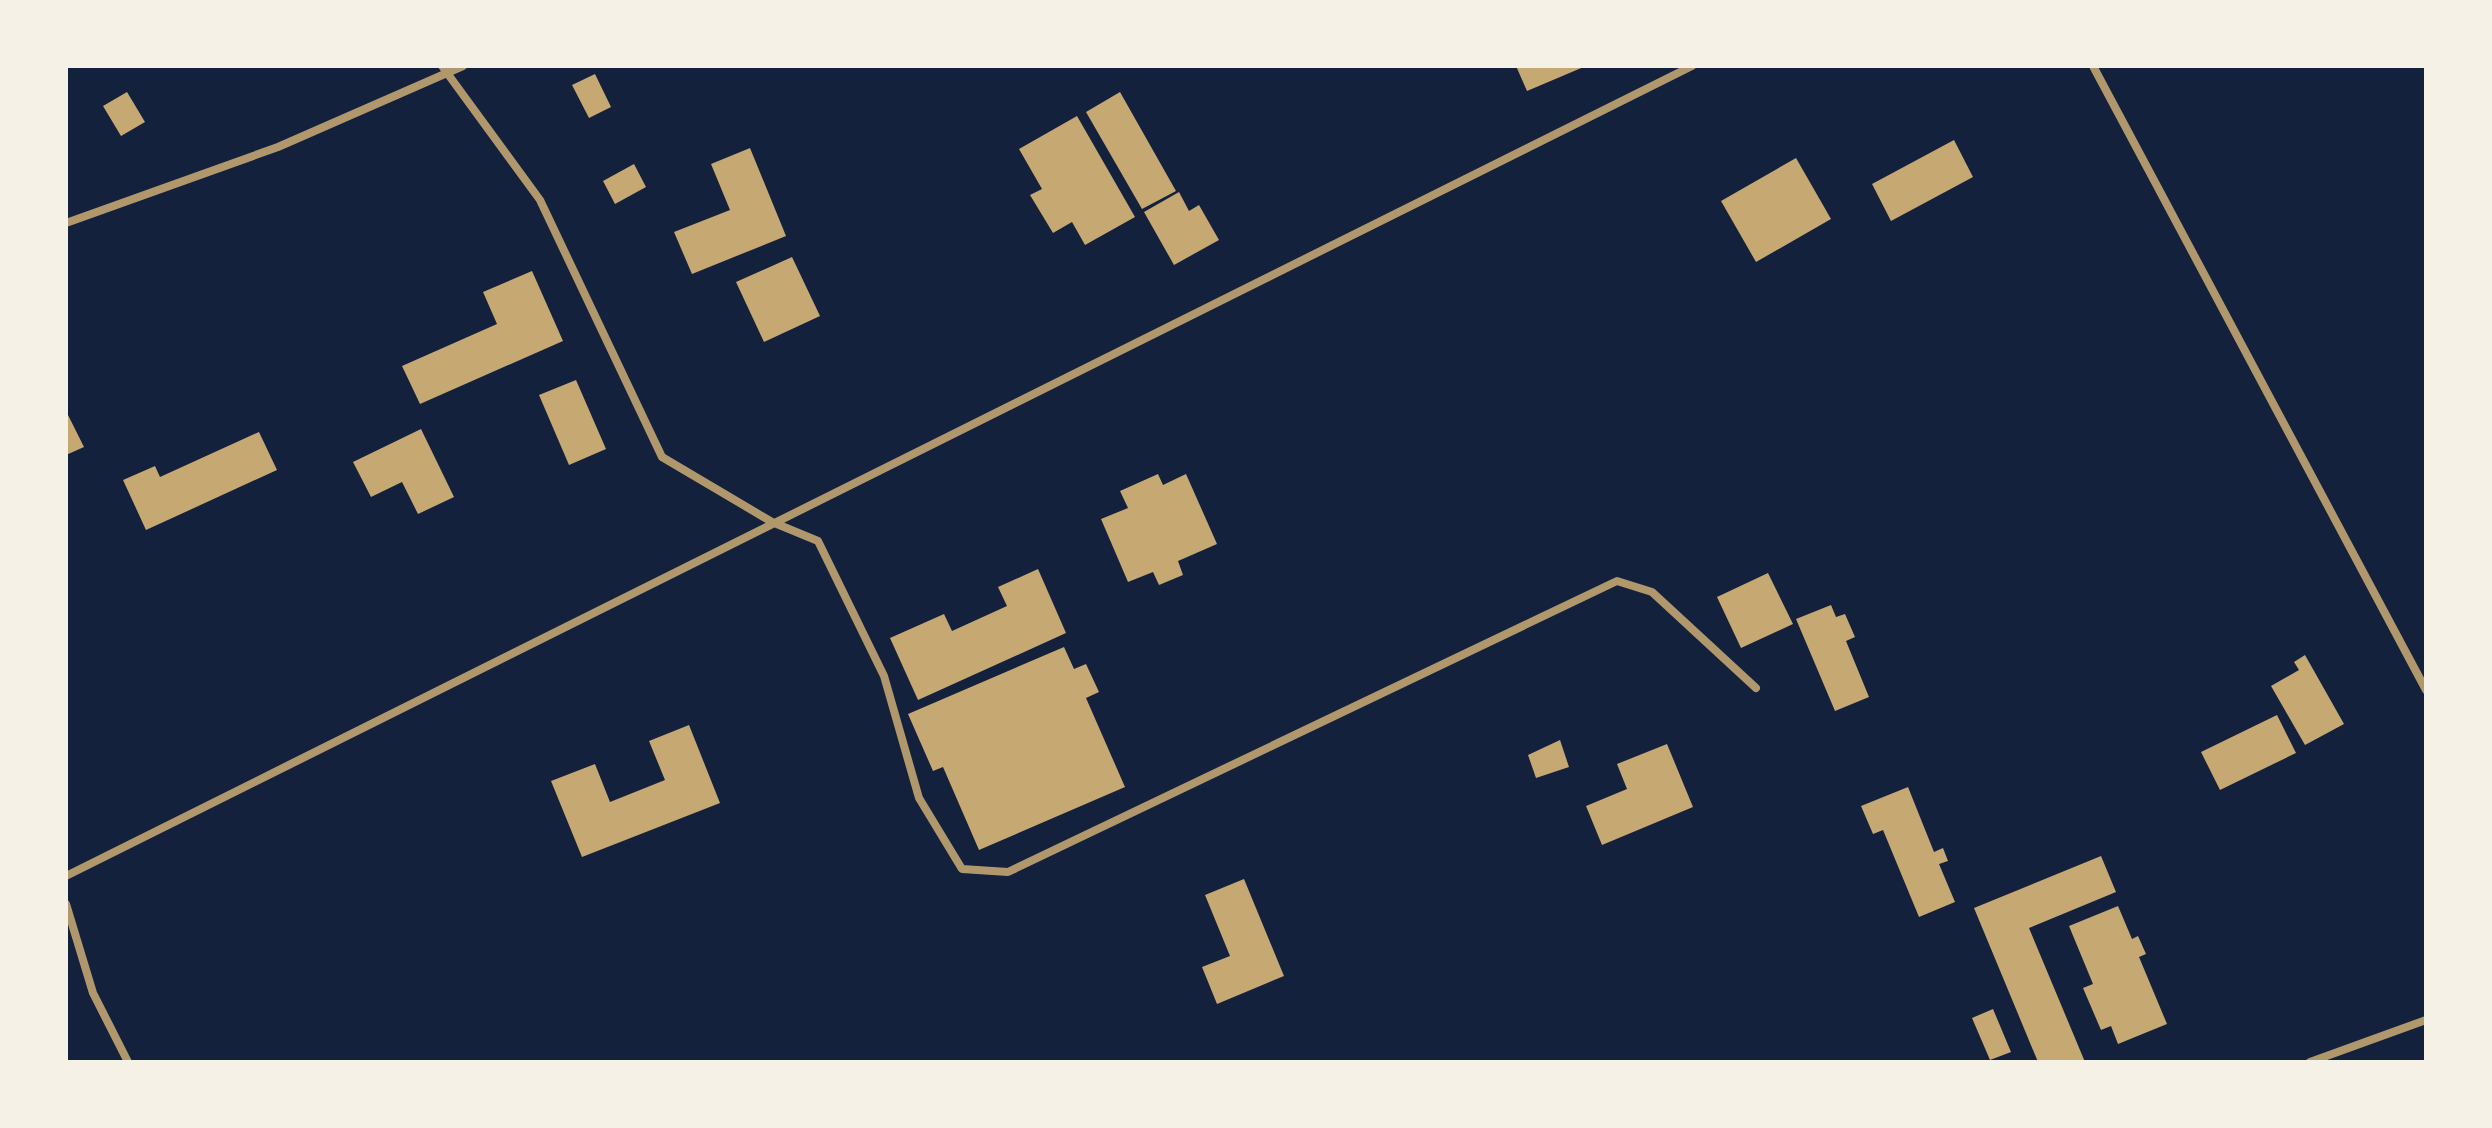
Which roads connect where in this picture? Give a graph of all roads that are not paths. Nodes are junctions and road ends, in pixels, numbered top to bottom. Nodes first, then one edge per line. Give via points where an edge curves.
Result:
1 (463, 66) edge
2 (1692, 66) edge
3 (2093, 66) edge
4 (445, 69) edge
5 (66, 223) edge
6 (772, 522) junction
7 (1756, 688) dead end
8 (2426, 690) edge
9 (66, 876) edge
10 (66, 904) edge
11 (2426, 1020) edge
12 (128, 1062) edge
13 (2310, 1062) edge

1 - 4 street
2 - 6 street
3 - 8 street
4 - 5 street via 278,147
4 - 6 street via 540,200 662,457
6 - 7 street via 818,541 884,676 919,798 962,869 1008,872 1617,581 1652,592
6 - 9 street
10 - 12 street via 93,993
11 - 13 street

